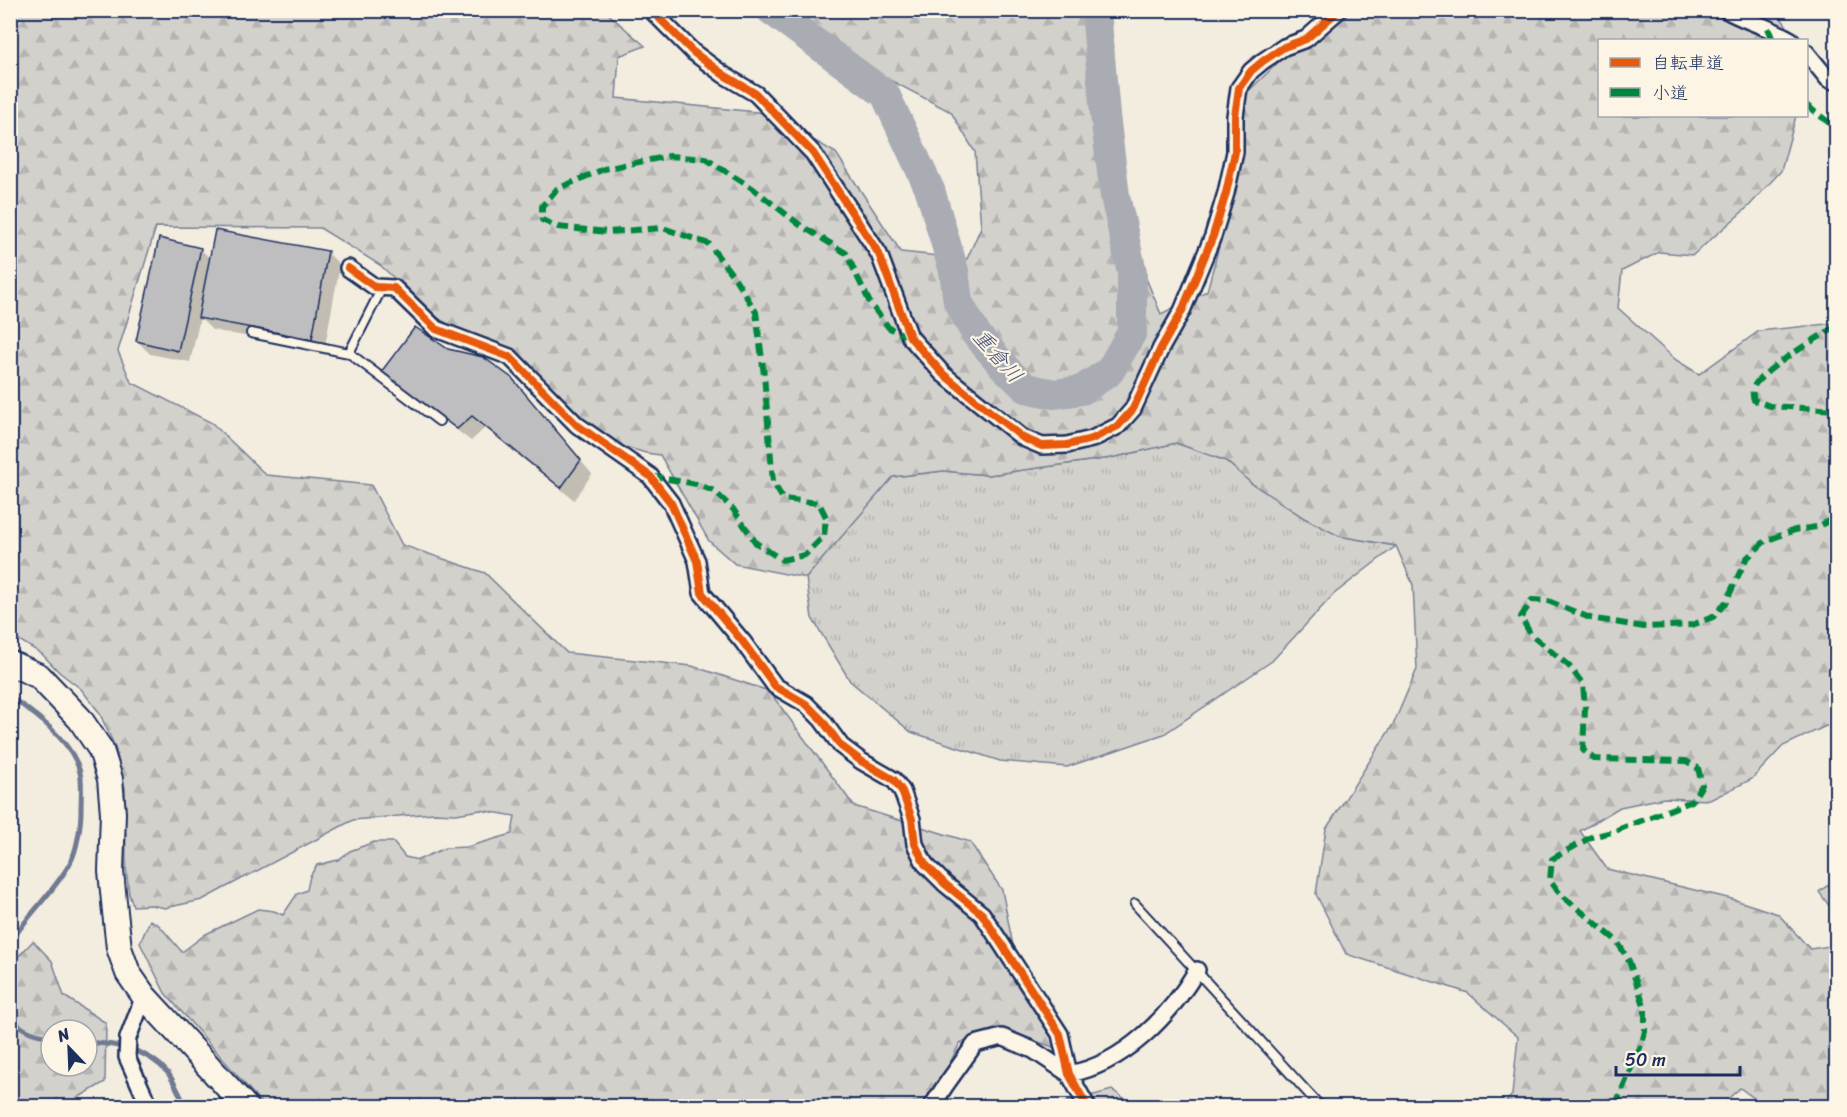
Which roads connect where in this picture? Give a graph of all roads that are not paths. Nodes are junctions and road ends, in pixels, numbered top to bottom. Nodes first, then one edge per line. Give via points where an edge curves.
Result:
1 (651, 10) edge
2 (1339, 10) edge
3 (1726, 10) edge
4 (1789, 39) edge
5 (1808, 54) edge
6 (1836, 82) edge
7 (348, 268) dead end
8 (382, 288) junction
9 (251, 333) dead end
10 (349, 353) junction
11 (439, 421) dead end
12 (10, 663) edge
13 (1135, 904) dead end
14 (1197, 970) junction
15 (144, 996) junction
16 (1069, 1074) junction
17 (149, 1107) edge
18 (245, 1107) edge
19 (932, 1107) edge
20 (1087, 1107) edge
21 (1320, 1107) edge

1 - 2 street via 693,52 756,94 813,153 879,254 910,337 943,374 1023,438 1042,446 1092,439 1118,426 1133,409 1182,311 1213,236 1234,152 1239,88 1263,61 1306,39
3 - 4 street
5 - 6 street via 1828,79
7 - 8 street
8 - 10 lane
8 - 16 street via 394,288 436,329 510,357 577,425 650,476 670,503 697,561 702,593 775,686 806,704 841,746 894,780 902,790 915,844 925,864 981,914 1060,1034
9 - 10 lane
10 - 11 lane
12 - 15 main road via 39,676 80,719 101,750 110,779 111,871 119,948 128,973
13 - 14 lane
14 - 16 street via 1186,989 1147,1032 1117,1055 1088,1070
14 - 21 lane
15 - 17 street via 128,1038 127,1057
15 - 18 main road
16 - 19 street via 1033,1050 1002,1037 975,1044
16 - 20 street

